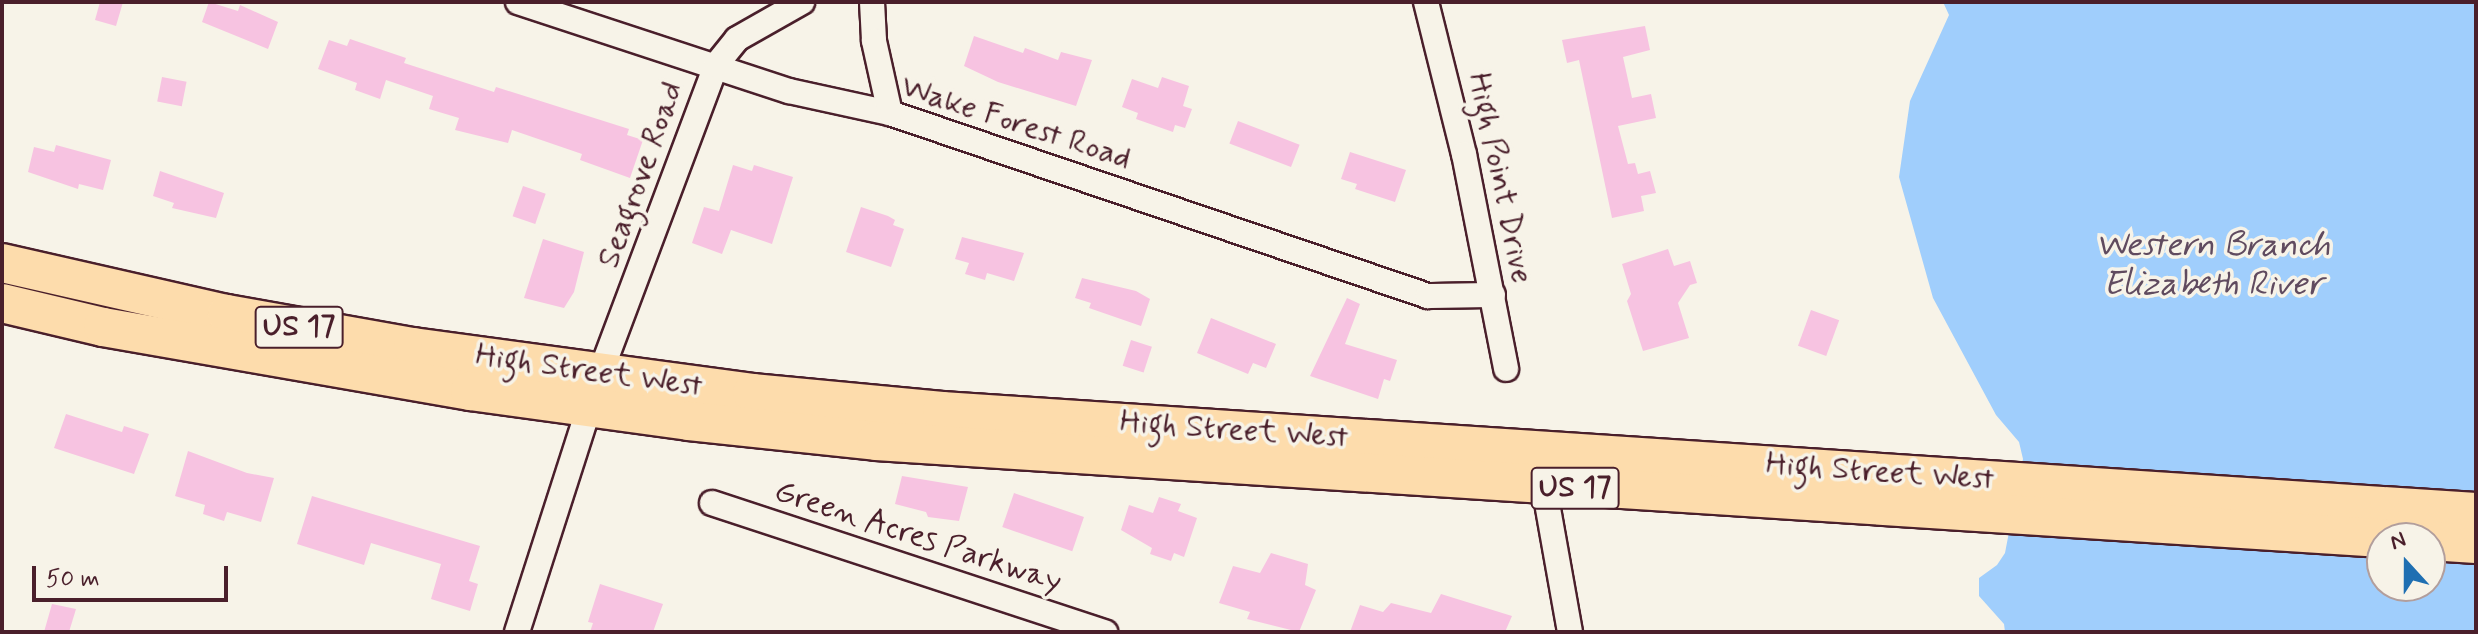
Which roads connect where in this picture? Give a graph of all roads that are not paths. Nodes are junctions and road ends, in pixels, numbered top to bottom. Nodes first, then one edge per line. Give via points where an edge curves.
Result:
1 (518, 2) edge
2 (802, 2) edge
3 (872, 2) edge
4 (1426, 2) edge
5 (716, 65) junction
6 (890, 113) junction
7 (2, 263) edge
8 (1493, 295) junction
9 (2, 303) edge
10 (1506, 369) dead end
11 (594, 391) junction
12 (1544, 486) junction
13 (1939, 492) junction
14 (712, 503) dead end
15 (2476, 512) edge
16 (2366, 536) edge
17 (2446, 542) edge
18 (2476, 544) edge
19 (517, 632) edge
20 (1105, 632) edge
21 (1570, 632) edge

1 - 5 street, Wake Forest Road
2 - 5 street, Seagrove Road via 737,39
3 - 6 street via 874,41
4 - 8 street, High Point Drive
5 - 6 street, Wake Forest Road via 789,91
5 - 11 street, Seagrove Road
6 - 8 street, Wake Forest Road via 1428,296
7 - 11 main road, High Street West / US 17
8 - 10 street, High Point Drive
9 - 11 main road, High Street West / US 17 via 103,327
11 - 12 main road, High Street West / US 17 via 876,441
11 - 13 main road, High Street West / US 17 via 942,411
11 - 19 street, Seagrove Road
12 - 13 main road, High Street West / US 17
12 - 21 street
13 - 15 main road, High Street West / US 17
13 - 16 main road, High Street West / US 17
14 - 20 street, Green Acres Parkway
17 - 18 main road

